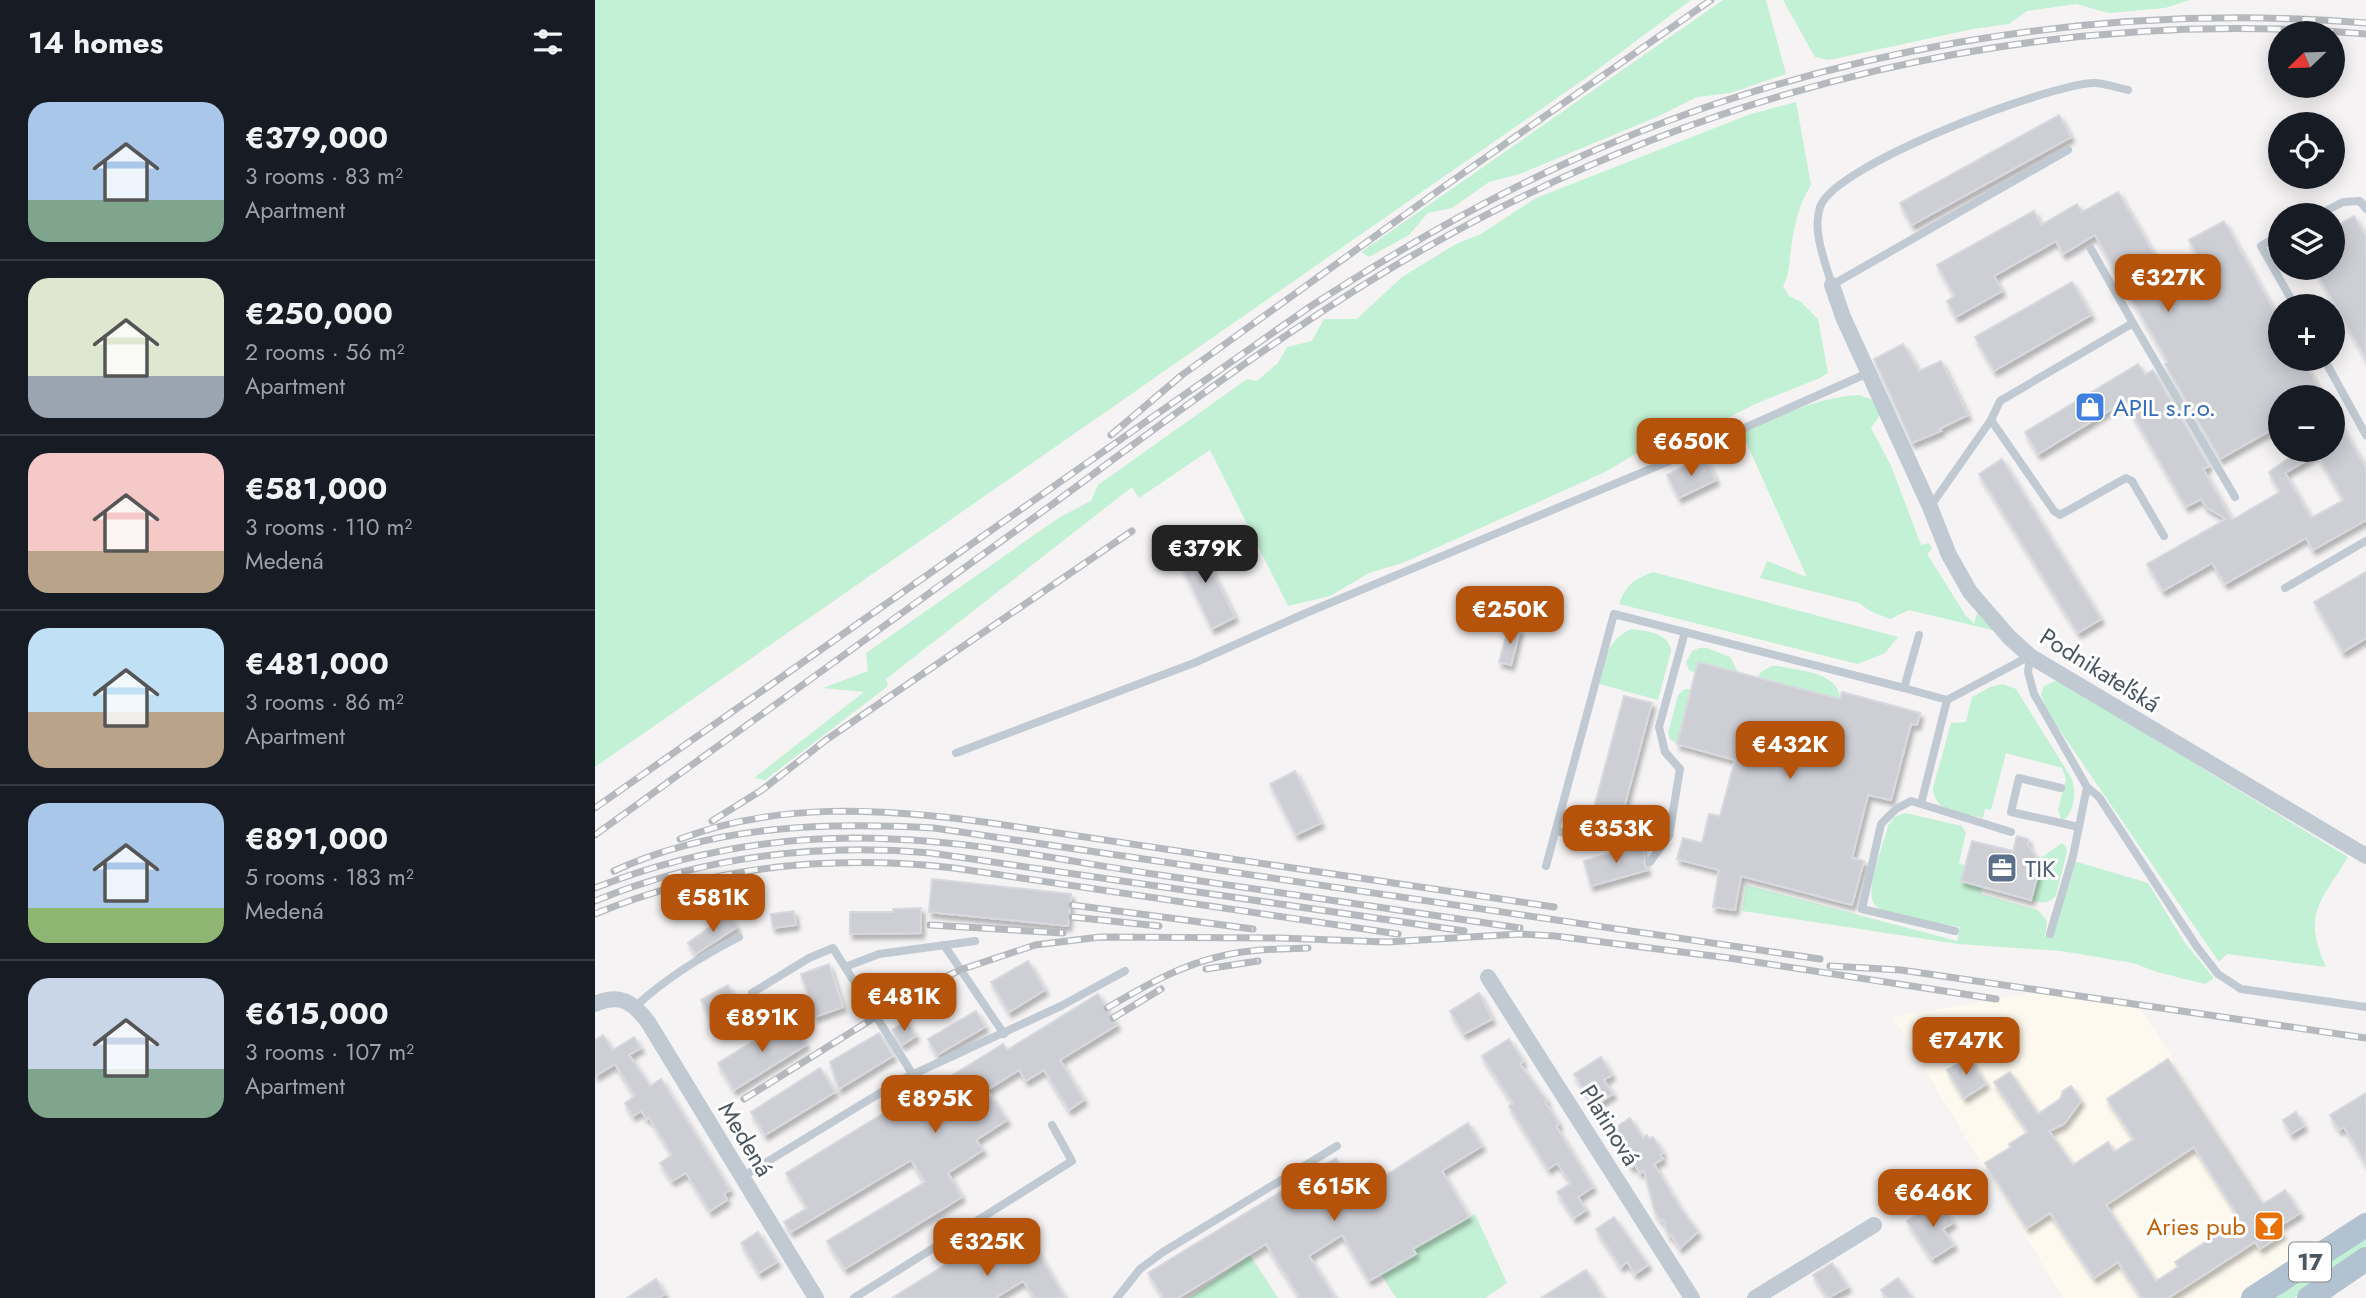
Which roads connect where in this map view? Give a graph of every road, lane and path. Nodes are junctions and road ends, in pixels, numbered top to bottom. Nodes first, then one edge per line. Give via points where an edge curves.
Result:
1 (2128, 90) dead end
2 (2068, 150) dead end
3 (2341, 203) edge
4 (2366, 209) edge
5 (2268, 242) edge
6 (2091, 249) dead end
7 (2268, 258) edge
8 (1832, 285) junction
9 (2133, 323) junction
10 (2331, 371) edge
11 (1868, 373) junction
12 (1991, 421) junction
13 (2366, 435) edge
14 (2235, 497) dead end
15 (1930, 508) junction
16 (2164, 536) dead end
17 (2366, 541) edge
18 (2285, 588) dead end
19 (1685, 632) junction
20 (1919, 635) dead end
21 (2030, 656) junction
22 (1904, 688) junction
23 (1947, 700) junction
24 (956, 753) dead end
25 (2087, 787) junction
26 (2061, 788) dead end
27 (1921, 804) junction
28 (2080, 827) junction
29 (1556, 831) junction
30 (2011, 832) dead end
31 (1669, 836) junction
32 (2366, 856) edge
33 (1650, 862) dead end
34 (1546, 866) dead end
35 (1955, 931) dead end
36 (2050, 934) dead end
37 (739, 937) dead end
38 (975, 941) dead end
39 (944, 945) junction
40 (845, 967) junction
41 (1125, 971) dead end
42 (1488, 977) dead end
43 (752, 993) dead end
44 (595, 1003) edge
45 (636, 1006) junction
46 (2366, 1007) edge
47 (1004, 1034) junction
48 (913, 1075) junction
49 (1052, 1125) dead end
50 (1337, 1146) dead end
51 (742, 1177) junction
52 (1874, 1225) dead end
53 (2366, 1225) edge
54 (2366, 1259) edge
55 (816, 1298) edge
56 (854, 1298) edge
57 (1117, 1298) edge
58 (1692, 1298) edge
59 (1755, 1298) edge
60 (2253, 1298) edge
61 (2309, 1298) edge

1 - 8 lane via 2094,82 2028,97 1956,124 1838,186 1823,201 1817,226
2 - 8 lane
3 - 4 lane via 2360,201
5 - 7 lane via 2261,246
6 - 9 lane
8 - 11 street, Podnikateľská
9 - 12 lane via 2000,401
9 - 14 lane
10 - 13 lane
11 - 15 street, Podnikateľská
11 - 24 lane via 1194,663
12 - 15 lane
12 - 16 lane via 2060,515 2126,478
15 - 21 street, Podnikateľská via 1970,592
17 - 18 lane
19 - 22 lane
19 - 29 lane via 1614,614
19 - 31 lane via 1659,727 1665,752 1681,769
20 - 22 lane
21 - 23 lane
21 - 25 lane via 2028,673 2034,694
21 - 32 street, Podnikateľská
22 - 23 lane
23 - 27 lane
25 - 28 lane
25 - 46 lane via 2099,797 2218,974 2241,989
26 - 28 lane via 2019,778 2011,812
27 - 30 lane
27 - 35 lane via 1911,801 1896,808 1881,824 1862,909
28 - 36 lane
29 - 31 lane via 1611,841
29 - 34 lane
31 - 33 lane
37 - 45 lane via 711,951
38 - 39 lane
39 - 40 lane via 880,954
39 - 47 lane
40 - 43 lane via 833,948
40 - 48 lane
41 - 47 lane
42 - 58 street, Platinová
44 - 45 street via 622,1000
45 - 51 street, Medená
47 - 48 lane
48 - 51 lane
49 - 56 lane via 1072,1161
50 - 57 lane via 1163,1252 1140,1269
51 - 55 street, Medená
52 - 59 street
53 - 60 main road, 17
54 - 61 main road, 17

